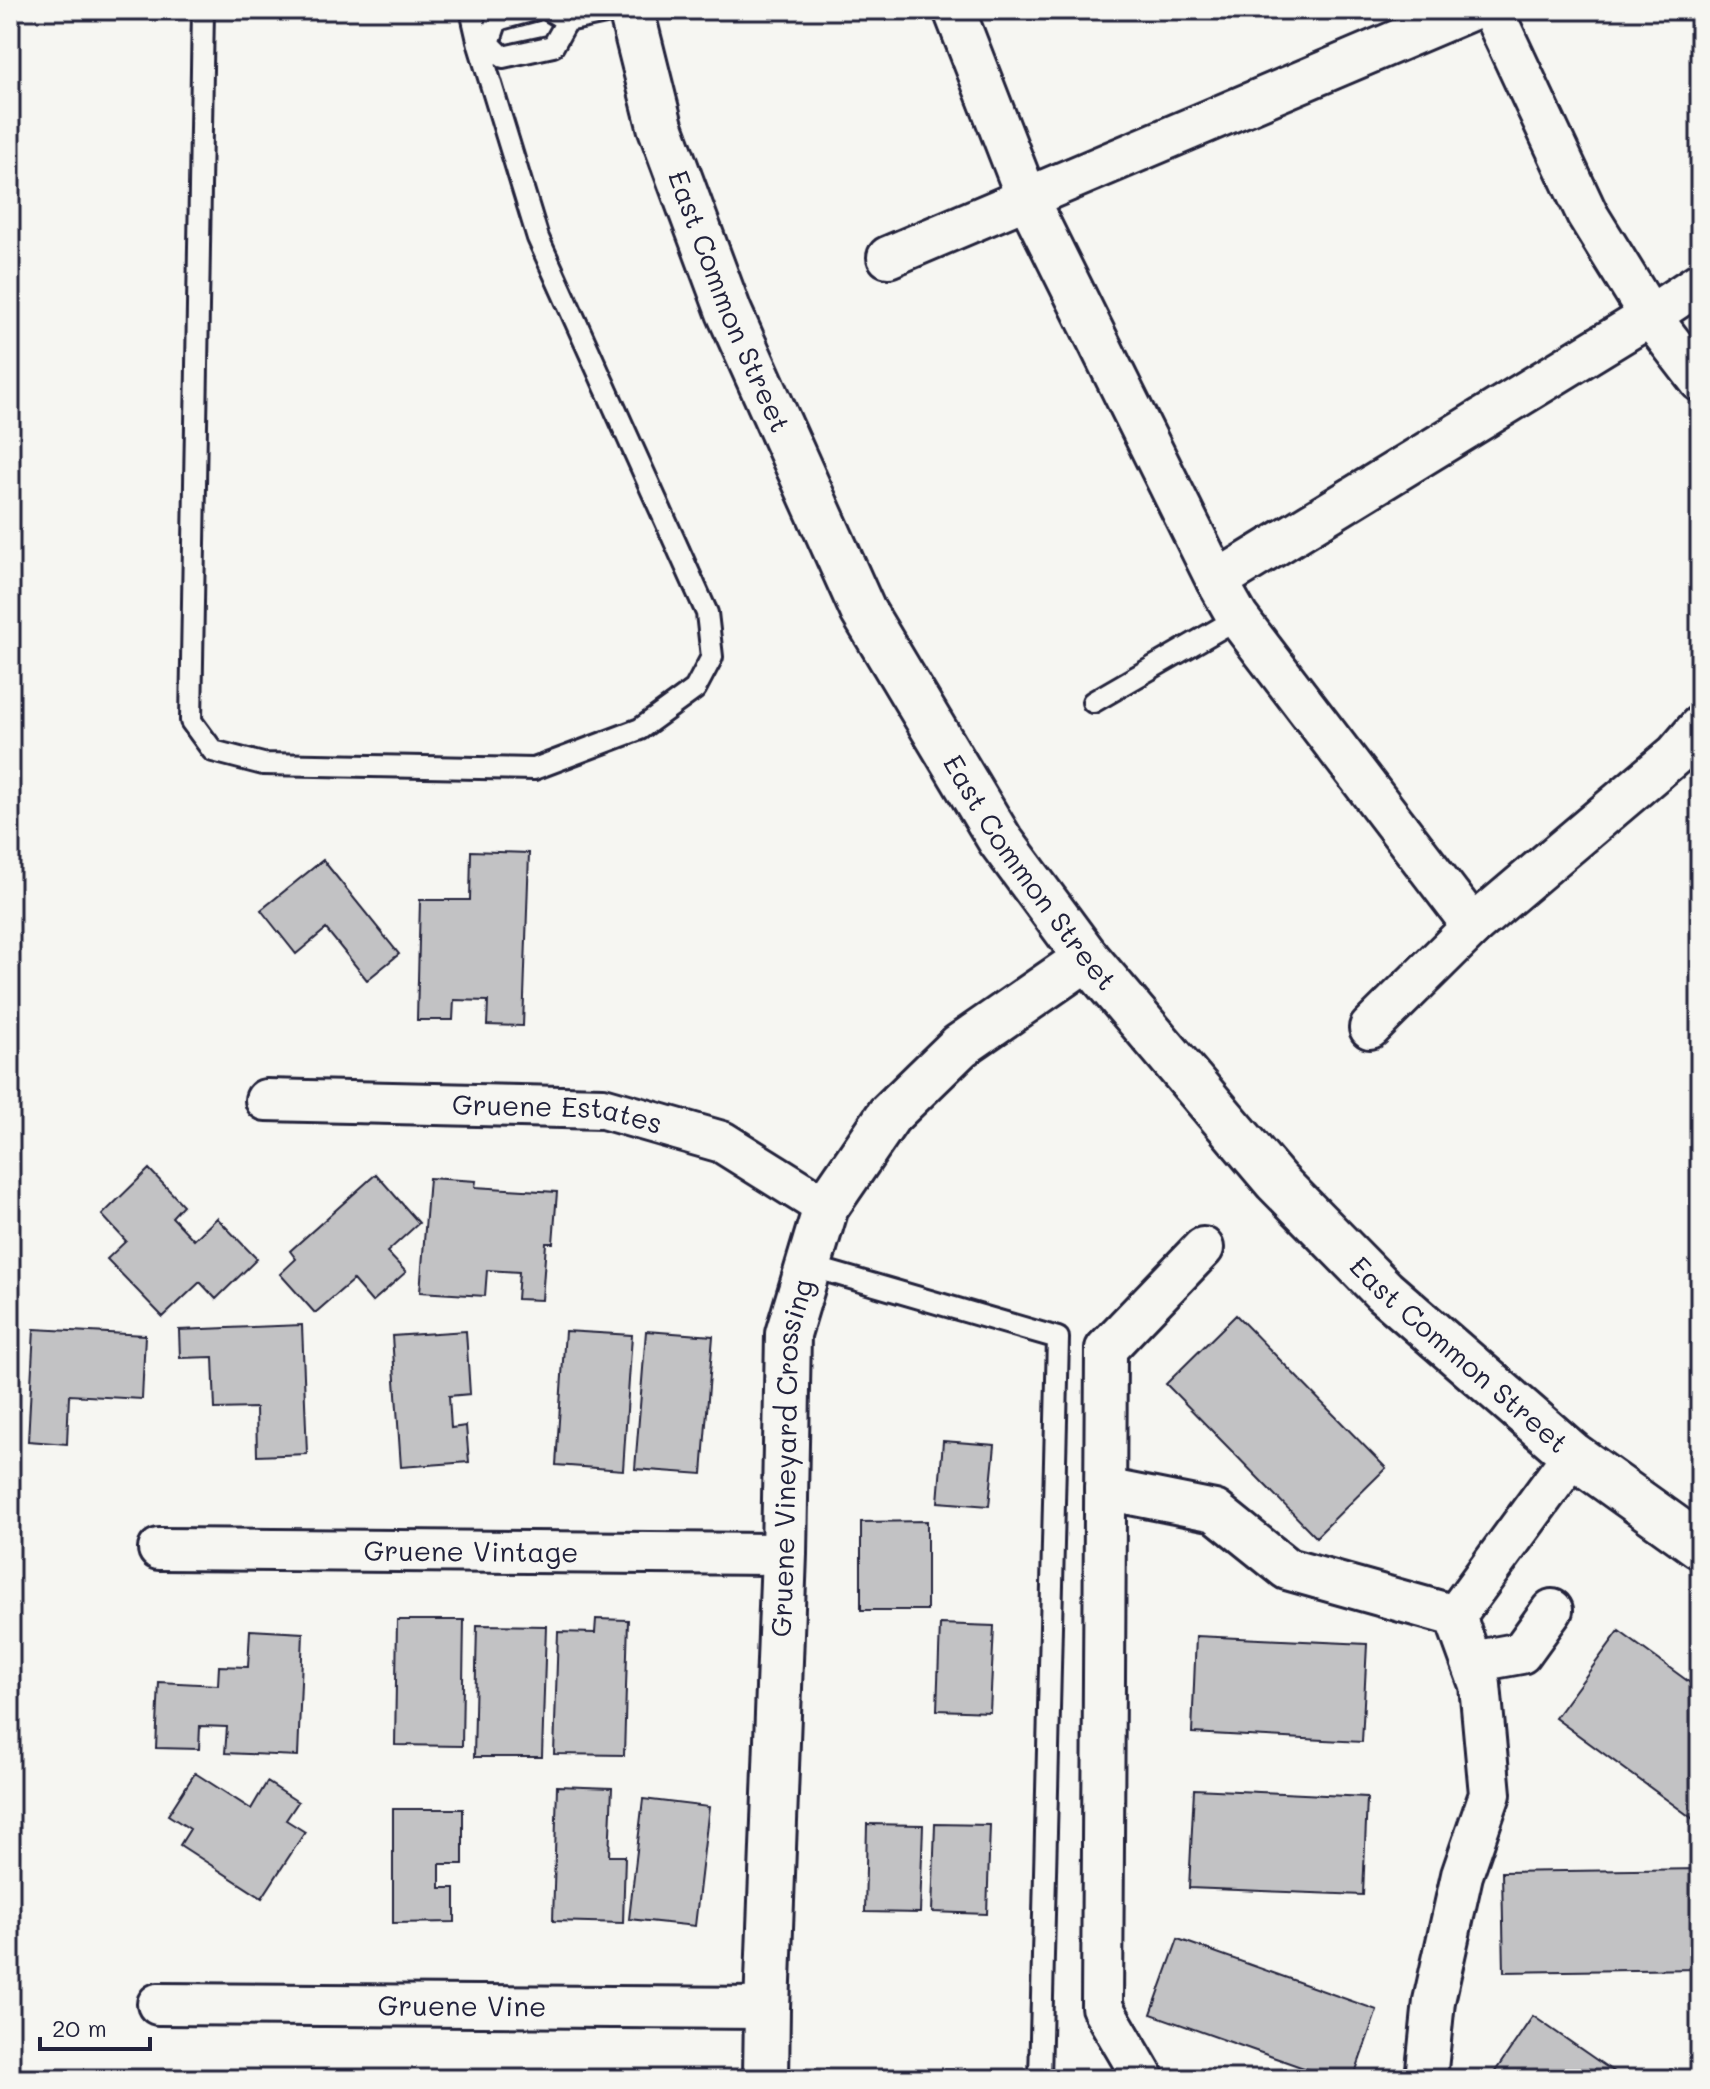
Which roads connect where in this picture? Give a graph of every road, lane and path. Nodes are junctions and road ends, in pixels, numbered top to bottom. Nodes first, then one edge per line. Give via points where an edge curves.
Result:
1 (203, 10) edge
2 (471, 10) edge
3 (534, 10) edge
4 (620, 10) edge
5 (631, 10) edge
6 (954, 10) edge
7 (1470, 10) edge
8 (1492, 10) edge
9 (558, 16) edge
10 (484, 44) junction
11 (1027, 198) junction
12 (888, 257) dead end
13 (1700, 283) edge
14 (1650, 316) junction
15 (1700, 381) edge
16 (1217, 581) junction
17 (1238, 618) junction
18 (1093, 702) dead end
19 (1700, 726) edge
20 (1473, 926) junction
21 (1087, 958) junction
22 (1370, 1028) dead end
23 (266, 1100) dead end
24 (826, 1207) junction
25 (1203, 1248) dead end
26 (809, 1266) junction
27 (1573, 1455) junction
28 (1105, 1489) junction
29 (1700, 1546) edge
30 (159, 1549) dead end
31 (784, 1554) junction
32 (1552, 1610) dead end
33 (1455, 1616) junction
34 (1472, 1662) junction
35 (158, 2004) dead end
36 (767, 2008) junction
37 (766, 2079) edge
38 (1040, 2079) edge
39 (1144, 2079) edge
40 (1426, 2079) edge

1 - 10 lane via 191,721 213,751 263,764 534,769 640,729 695,689 712,657 707,613 538,238
2 - 10 lane
3 - 10 lane via 497,20
4 - 9 lane
5 - 21 main road, East Common Street via 660,126 729,312 863,611 1000,840
6 - 11 street
7 - 11 street
8 - 14 street via 1587,214
9 - 10 lane via 553,46 503,57
11 - 12 street
11 - 16 street
13 - 14 street
14 - 15 street
14 - 16 street
16 - 17 street
17 - 18 lane
17 - 20 street
19 - 20 street via 1676,754
20 - 22 street
21 - 24 main road, Gruene Vineyard Crossing via 960,1046 889,1115
21 - 27 main road, East Common Street via 1276,1181 1384,1291
23 - 24 street, Gruene Estates via 603,1108 722,1142
24 - 26 main road, Gruene Vineyard Crossing
25 - 28 street via 1106,1349
26 - 31 main road, Gruene Vineyard Crossing via 788,1334
26 - 38 lane via 1058,1338
27 - 29 main road, East Common Street
27 - 33 street
28 - 33 street via 1215,1511 1287,1569
28 - 39 street via 1102,2007
30 - 31 street, Gruene Vintage
31 - 36 main road, Gruene Vineyard Crossing
32 - 34 street via 1521,1653
33 - 34 street
34 - 40 street via 1480,1685 1490,1794 1459,1889 1434,2001
35 - 36 street, Gruene Vine
36 - 37 main road, Gruene Vineyard Crossing

